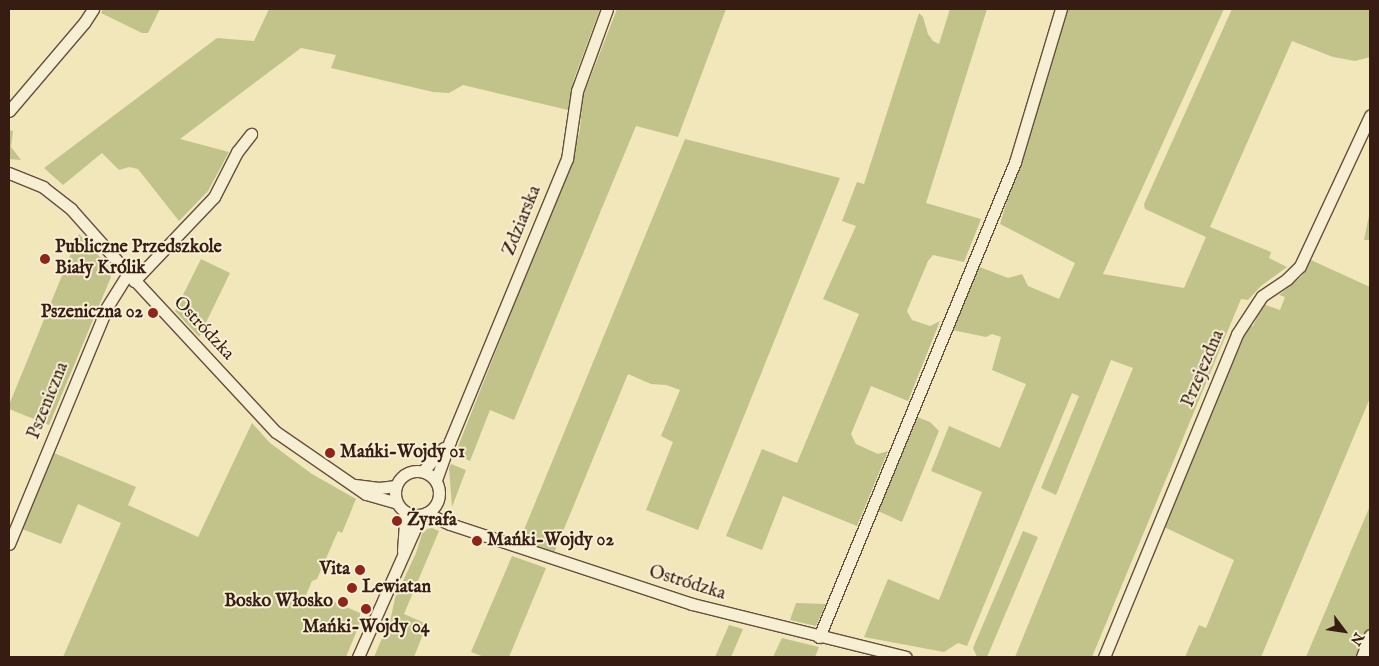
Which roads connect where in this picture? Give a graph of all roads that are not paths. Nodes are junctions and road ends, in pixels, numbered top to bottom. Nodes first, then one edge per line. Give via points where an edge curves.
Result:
1 (93, 9) edge
2 (607, 9) edge
3 (1062, 9) edge
4 (9, 111) edge
5 (1370, 116) edge
6 (252, 134) dead end
7 (9, 173) edge
8 (131, 277) junction
9 (450, 441) junction
10 (423, 471) junction
11 (436, 480) junction
12 (355, 485) junction
13 (396, 486) junction
14 (437, 502) junction
15 (397, 503) junction
16 (406, 512) junction
17 (424, 514) junction
18 (463, 527) junction
19 (9, 544) edge
20 (402, 558) junction
21 (1370, 635) edge
22 (819, 637) junction
23 (358, 657) edge
24 (906, 657) edge
25 (1104, 657) edge
26 (1362, 657) edge

1 - 4 street
2 - 9 street, Zdziarska via 577,91 567,159
3 - 22 street via 1015,162
5 - 25 street, Przejezdna via 1300,266 1262,296 1237,334
6 - 8 street, Pszeniczna via 237,152 214,197
7 - 8 street, Ostródzka via 58,197
8 - 12 street, Ostródzka via 271,428
8 - 19 street, Pszeniczna via 107,307
9 - 10 street, Zdziarska
9 - 11 street, Zdziarska
10 - 11 street
10 - 13 street via 404,474
11 - 14 street via 439,489
12 - 13 street, Ostródzka
12 - 15 street, Ostródzka via 372,498
13 - 15 street
14 - 17 street
14 - 18 street, Ostródzka
15 - 16 street
16 - 17 street
16 - 20 street
17 - 18 street, Ostródzka
17 - 20 street
18 - 22 street, Ostródzka via 682,601
20 - 23 street
21 - 26 street
22 - 24 street, Ostródzka

